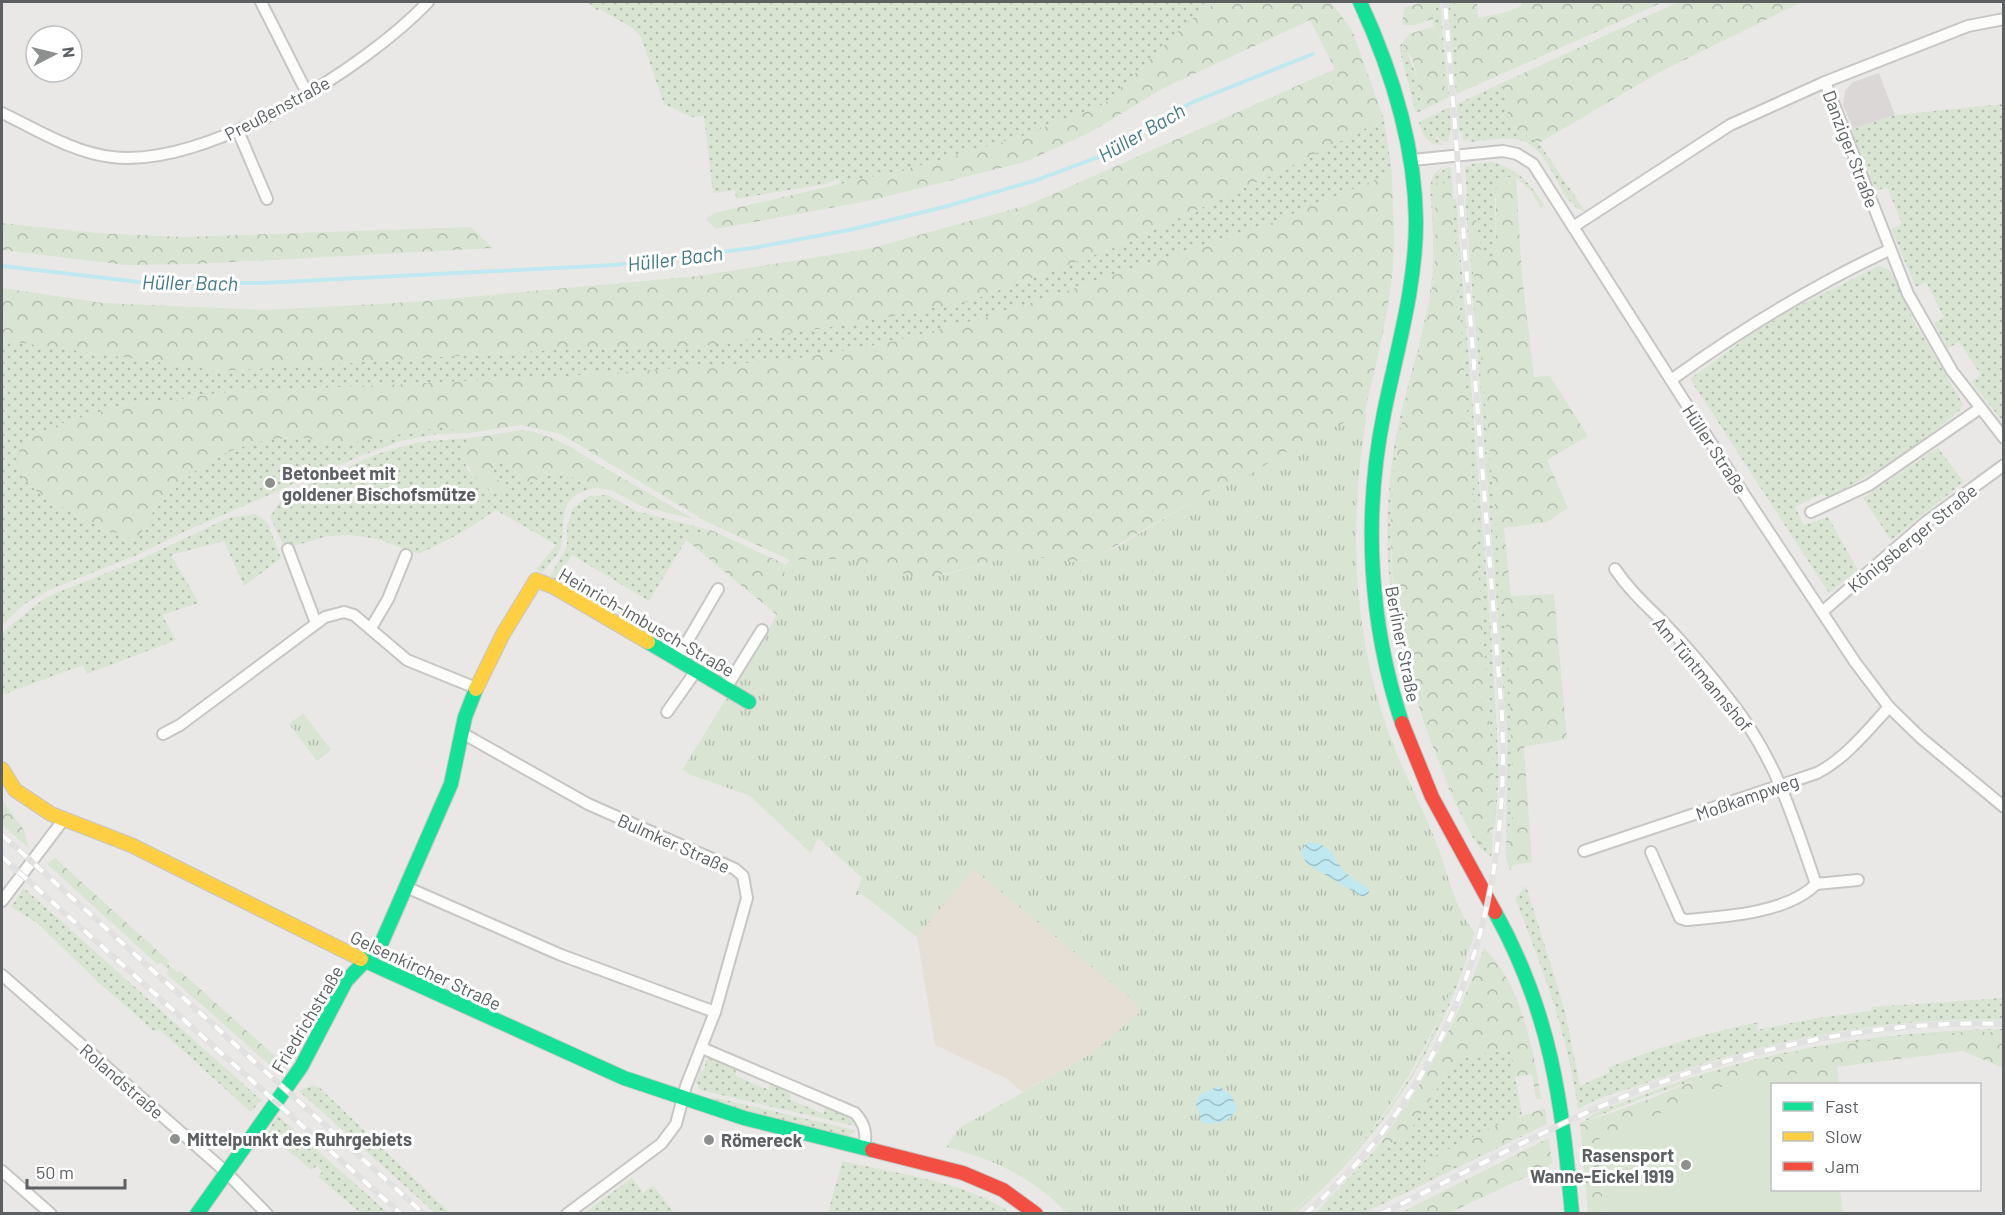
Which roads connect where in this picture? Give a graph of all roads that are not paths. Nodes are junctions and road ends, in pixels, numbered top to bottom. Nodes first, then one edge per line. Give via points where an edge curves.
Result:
1 (261, 2) edge
2 (428, 2) edge
3 (1360, 2) edge
4 (2004, 19) edge
5 (1825, 82) junction
6 (307, 93) junction
7 (2, 113) edge
8 (238, 131) junction
9 (1412, 160) junction
10 (267, 200) dead end
11 (1573, 226) junction
12 (1889, 250) junction
13 (1671, 381) junction
14 (1978, 409) junction
15 (2004, 438) edge
16 (2004, 465) edge
17 (1811, 512) dead end
18 (288, 549) dead end
19 (406, 555) dead end
20 (1615, 569) dead end
21 (718, 589) dead end
22 (1822, 612) junction
23 (316, 623) junction
24 (371, 628) junction
25 (762, 630) dead end
26 (677, 659) junction
27 (696, 671) junction
28 (476, 688) junction
29 (726, 688) junction
30 (749, 702) dead end
31 (1889, 707) junction
32 (667, 712) dead end
33 (462, 732) junction
34 (163, 734) dead end
35 (2, 769) edge
36 (1782, 785) junction
37 (2004, 807) edge
38 (64, 819) junction
39 (1584, 851) dead end
40 (1651, 852) dead end
41 (1858, 880) dead end
42 (1816, 884) junction
43 (406, 887) junction
44 (2, 902) edge
45 (365, 962) junction
46 (2, 975) edge
47 (715, 1012) junction
48 (702, 1047) junction
49 (682, 1099) junction
50 (864, 1148) junction
51 (2, 1171) edge
52 (226, 1172) junction
53 (51, 1214) edge
54 (197, 1214) edge
55 (267, 1214) edge
56 (567, 1214) edge
57 (1036, 1214) edge
58 (1572, 1214) edge

1 - 6 street
2 - 6 street, Preußenstraße via 358,61
3 - 9 street, Berliner Straße via 1400,102
4 - 5 street via 1968,26
5 - 11 street, Danziger Straße via 1730,125
5 - 12 street, Danziger Straße
6 - 8 street, Preußenstraße
7 - 8 street, Preußenstraße via 83,150 122,158 180,150
8 - 10 street
9 - 11 street, Hüller Straße via 1503,151 1517,154 1533,164
9 - 58 street, Berliner Straße via 1415,255 1375,471 1371,527 1377,619 1399,716 1419,769 1520,960 1541,1013 1559,1088
11 - 13 street, Hüller Straße
12 - 13 street via 1768,313
12 - 14 street, Danziger Straße via 1927,330
13 - 22 street, Hüller Straße
14 - 15 street, Danziger Straße
14 - 17 street via 1869,485
16 - 22 street, Königsberger Straße via 1926,522
18 - 23 street
19 - 24 street
20 - 36 street, Am Tüntmannshof via 1631,592 1663,622 1731,701
21 - 26 street
22 - 31 street, Hüller Straße
23 - 24 street via 325,616 344,612
23 - 34 street
24 - 28 street via 407,660
25 - 29 street
26 - 27 street, Heinrich-Imbusch-Straße
26 - 28 street, Heinrich-Imbusch-Straße via 536,580
27 - 29 street, Heinrich-Imbusch-Straße
27 - 32 street
28 - 33 street, Heinrich-Imbusch-Straße
29 - 30 street, Heinrich-Imbusch-Straße
31 - 36 street, Moßkampweg via 1833,764
31 - 37 street, Hüller Straße
33 - 43 street, Heinrich-Imbusch-Straße via 451,784
33 - 47 street, Bulmker Straße via 588,804 708,855 743,876 747,898
35 - 38 street, Gelsenkircher Straße via 25,799
36 - 39 street, Moßkampweg
36 - 42 street, Am Tüntmannshof
38 - 44 street
38 - 45 street, Gelsenkircher Straße via 131,845
40 - 42 street via 1680,918 1686,920 1752,912 1807,894
41 - 42 street
43 - 45 street, Heinrich-Imbusch-Straße via 381,944
43 - 47 street via 561,955
45 - 49 street, Gelsenkircher Straße via 614,1074
45 - 52 street, Friedrichstraße via 346,981 301,1067
46 - 52 street, Rolandstraße
47 - 48 street, Bulmker Straße
48 - 49 street, Bulmker Straße
48 - 50 street via 855,1113 866,1132
49 - 50 street, Gelsenkircher Straße
49 - 56 street, Bulmker Straße via 676,1124 661,1144
50 - 57 street, Gelsenkircher Straße via 977,1178 1003,1190
51 - 53 street
52 - 54 street, Friedrichstraße
52 - 55 street, Rolandstraße

